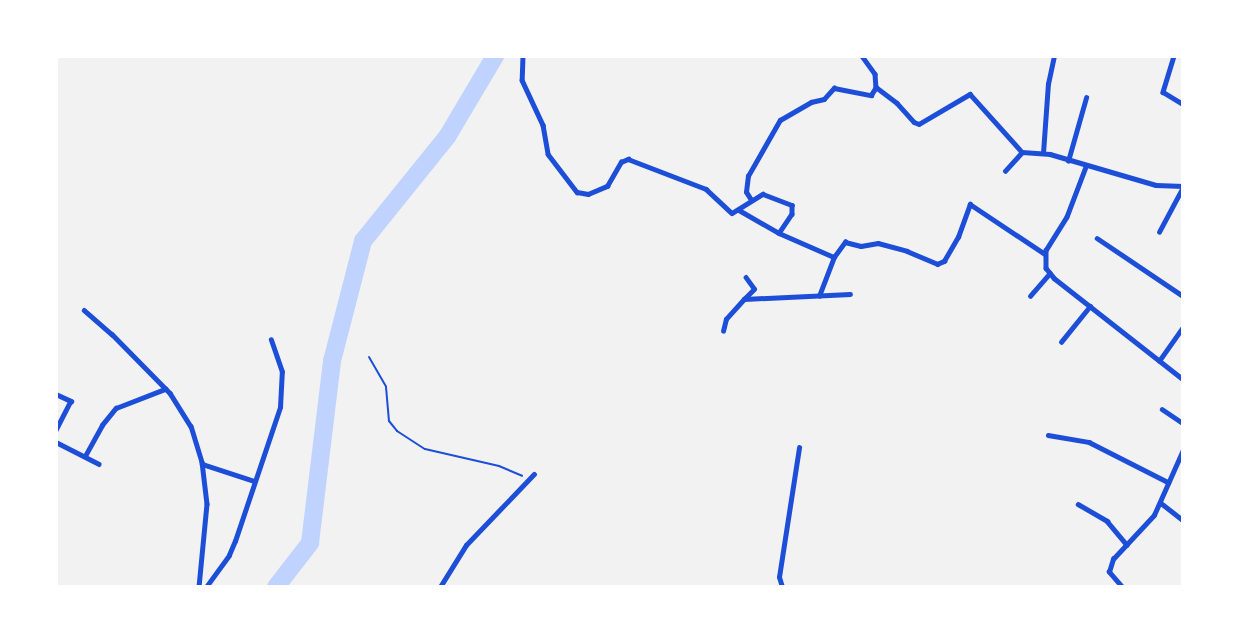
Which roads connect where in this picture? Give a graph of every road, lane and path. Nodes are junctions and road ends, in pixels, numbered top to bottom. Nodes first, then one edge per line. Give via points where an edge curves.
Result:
1 (524, 56) edge
2 (862, 56) edge
3 (1054, 56) edge
4 (1174, 56) edge
5 (876, 87) junction
6 (1086, 98) dead end
7 (1183, 104) edge
8 (1022, 152) junction
9 (1043, 152) junction
10 (1068, 161) junction
11 (1086, 167) junction
12 (1005, 170) dead end
13 (1183, 186) edge
14 (751, 200) junction
15 (739, 210) junction
16 (1159, 232) dead end
17 (780, 233) junction
18 (1097, 238) dead end
19 (1045, 254) junction
20 (834, 257) junction
21 (1050, 273) junction
22 (746, 278) dead end
23 (850, 294) dead end
24 (819, 296) junction
25 (1030, 296) dead end
26 (1183, 296) edge
27 (744, 298) junction
28 (1090, 306) junction
29 (84, 310) dead end
30 (1183, 327) edge
31 (722, 331) dead end
32 (271, 340) dead end
33 (1061, 342) dead end
34 (369, 357) dead end
35 (1159, 361) junction
36 (1183, 380) edge
37 (165, 389) junction
38 (56, 394) edge
39 (1162, 409) dead end
40 (1183, 423) edge
41 (56, 430) edge
42 (1048, 435) dead end
43 (56, 442) edge
44 (799, 448) dead end
45 (1183, 450) edge
46 (85, 456) junction
47 (99, 464) dead end
48 (202, 464) junction
49 (534, 474) dead end
50 (529, 479) junction
51 (254, 481) junction
52 (1168, 482) junction
53 (1161, 503) junction
54 (1078, 504) dead end
55 (1183, 520) edge
56 (1127, 545) junction
57 (199, 587) edge
58 (206, 587) edge
59 (440, 587) edge
60 (782, 587) edge
61 (1122, 587) edge

1 - 15 street via 522,80 543,125 548,154 577,192 588,194 607,186 621,162 628,159 708,190 729,211
2 - 5 street via 875,74
3 - 9 street via 1048,84
4 - 7 street via 1162,92
5 - 8 street via 919,124 970,94
5 - 14 street via 871,94 834,88 824,99 811,102 780,120 748,176 746,192
6 - 10 street
8 - 9 street
8 - 12 street
9 - 10 street
10 - 11 street
11 - 13 street via 1156,185
11 - 19 street via 1067,217
13 - 16 street
14 - 15 street
14 - 17 street via 766,194 792,205 792,214
15 - 17 street
17 - 20 street
18 - 26 street
19 - 20 street via 970,204 958,236 940,264 878,244 861,246 846,242
19 - 21 street
20 - 24 street
21 - 25 street
21 - 28 street
22 - 27 street via 754,289
23 - 24 street
24 - 27 street
27 - 31 street via 726,319
28 - 33 street
28 - 35 street
29 - 37 street
30 - 35 street
32 - 51 street via 282,372 283,393
34 - 50 path via 386,387 388,421 397,431 425,449 499,466
35 - 36 street
37 - 46 street via 116,408
37 - 48 street via 191,426
38 - 41 street via 71,402
39 - 40 street
42 - 52 street via 1089,442
43 - 46 street
44 - 60 street via 779,577
45 - 52 street
46 - 47 street
48 - 51 street
48 - 57 street via 207,512
49 - 50 street
50 - 59 street via 466,545
51 - 58 street via 229,555
52 - 53 street
53 - 55 street
53 - 56 street
54 - 56 street via 1106,521
56 - 61 street via 1110,566 1110,574

